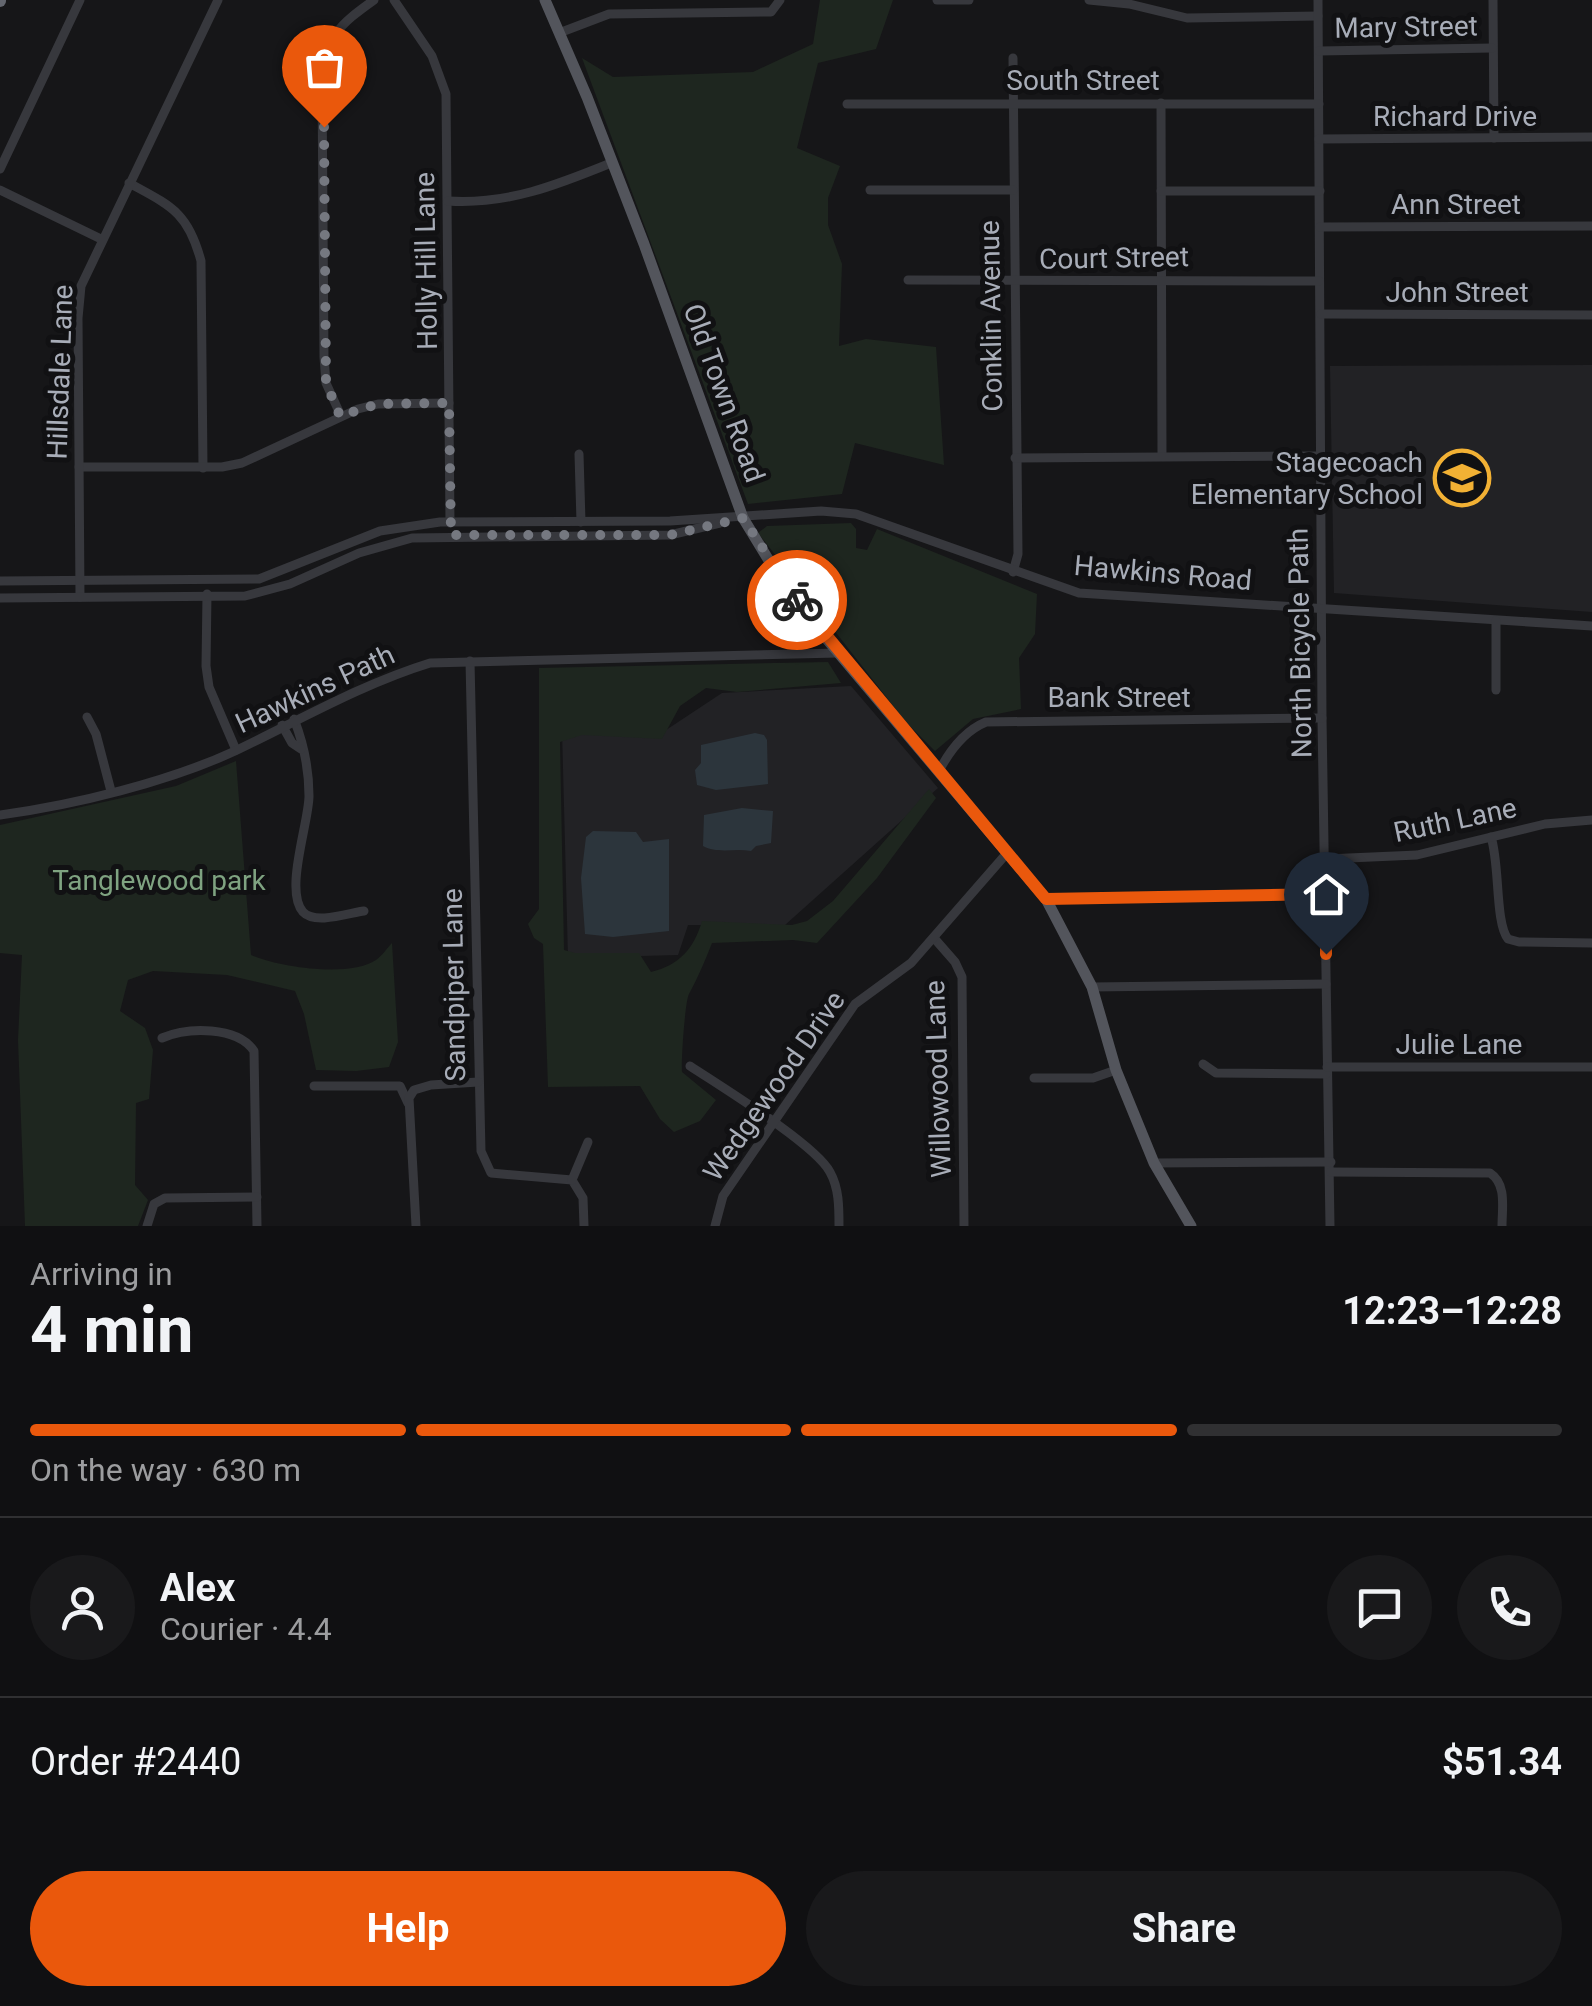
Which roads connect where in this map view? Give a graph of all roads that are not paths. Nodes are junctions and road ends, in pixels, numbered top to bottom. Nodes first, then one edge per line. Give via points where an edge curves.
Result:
1 (80, 0) edge
2 (218, 0) edge
3 (374, 0) edge
4 (394, 0) edge
5 (544, 0) edge
6 (608, 0) edge
7 (694, 0) edge
8 (780, 0) edge
9 (937, 0) edge
10 (969, 0) edge
11 (1088, 0) edge
12 (1318, 0) edge
13 (1492, 0) edge
14 (694, 13) junction
15 (608, 14) junction
16 (1318, 16) junction
17 (559, 33) junction
18 (1492, 48) junction
19 (1320, 50) junction
20 (1013, 58) dead end
21 (1012, 103) junction
22 (1161, 103) junction
23 (847, 104) dead end
24 (1319, 104) junction
25 (1592, 137) edge
26 (1494, 138) junction
27 (1319, 139) junction
28 (610, 163) junction
29 (0, 169) edge
30 (129, 183) junction
31 (0, 190) edge
32 (870, 190) dead end
33 (1012, 190) junction
34 (1161, 191) junction
35 (1320, 191) junction
36 (448, 201) junction
37 (1320, 226) junction
38 (1592, 226) edge
39 (101, 238) junction
40 (1162, 278) junction
41 (908, 280) dead end
42 (1320, 281) junction
43 (1014, 282) junction
44 (1321, 314) junction
45 (1592, 315) edge
46 (449, 403) junction
47 (340, 416) junction
48 (579, 454) dead end
49 (1162, 455) junction
50 (1320, 456) junction
51 (1016, 458) junction
52 (78, 467) junction
53 (203, 468) junction
54 (743, 518) junction
55 (580, 520) junction
56 (450, 522) junction
57 (451, 535) junction
58 (582, 535) junction
59 (1013, 572) junction
60 (0, 581) edge
61 (79, 582) junction
62 (206, 582) junction
63 (80, 597) junction
64 (207, 597) junction
65 (0, 598) edge
66 (1323, 610) junction
67 (1496, 621) junction
68 (1592, 626) edge
69 (838, 653) junction
70 (470, 662) junction
71 (1496, 690) dead end
72 (87, 717) dead end
73 (1322, 718) junction
74 (294, 720) junction
75 (282, 725) junction
76 (301, 749) junction
77 (236, 750) junction
78 (939, 771) junction
79 (111, 791) junction
80 (0, 815) edge
81 (1592, 820) edge
82 (1491, 837) junction
83 (1007, 852) junction
84 (1326, 859) junction
85 (1326, 894) junction
86 (1046, 899) junction
87 (364, 911) dead end
88 (934, 938) junction
89 (1592, 943) edge
90 (1326, 984) junction
91 (1092, 987) junction
92 (162, 1038) dead end
93 (1204, 1064) dead end
94 (690, 1066) dead end
95 (1592, 1067) edge
96 (1116, 1070) junction
97 (1327, 1070) junction
98 (1034, 1078) dead end
99 (478, 1082) junction
100 (314, 1086) dead end
101 (408, 1103) junction
102 (773, 1123) junction
103 (588, 1142) dead end
104 (1154, 1164) junction
105 (1331, 1167) junction
106 (572, 1180) junction
107 (256, 1197) junction
108 (147, 1226) edge
109 (257, 1226) edge
110 (416, 1226) edge
111 (584, 1226) edge
112 (715, 1226) edge
113 (839, 1226) edge
114 (964, 1226) edge
115 (1191, 1226) edge
116 (1330, 1226) edge
117 (1502, 1226) edge

1 - 29 street
2 - 30 street, Hillsdale Lane
3 - 47 street via 330,40 322,81 324,357
4 - 36 street, Holly Hill Lane via 432,56 446,94
5 - 17 main road, Old Town Road
6 - 15 street
7 - 14 street
8 - 14 street via 772,12
9 - 10 street
11 - 16 street via 1187,18
12 - 16 street, North Bicycle Path
13 - 18 street
14 - 15 street
15 - 17 street
16 - 19 street, North Bicycle Path
17 - 28 main road, Old Town Road
18 - 19 street, Mary Street
18 - 26 street
19 - 24 street, North Bicycle Path
20 - 21 street, Conklin Avenue
21 - 22 street, South Street
21 - 23 street, South Street
21 - 33 street, Conklin Avenue
22 - 24 street, South Street
22 - 34 street
24 - 27 street, North Bicycle Path
25 - 26 street, Richard Drive
26 - 27 street, Richard Drive
27 - 35 street, North Bicycle Path
28 - 36 street via 517,198
28 - 54 main road, Old Town Road
30 - 39 street, Hillsdale Lane
30 - 53 street via 180,213 196,240
31 - 39 street
32 - 33 street
33 - 43 street, Conklin Avenue
34 - 35 street
34 - 40 street
35 - 37 street, North Bicycle Path
36 - 46 street, Holly Hill Lane
37 - 38 street, Ann Street
37 - 42 street, North Bicycle Path
39 - 52 street, Hillsdale Lane via 81,286
40 - 42 street, Court Street
40 - 43 street, Court Street
40 - 49 street
41 - 43 street, Court Street
42 - 44 street, North Bicycle Path
43 - 51 street, Conklin Avenue
44 - 45 street, John Street
44 - 50 street, North Bicycle Path
46 - 47 street via 378,404
46 - 56 street, Holly Hill Lane
47 - 53 street via 242,464
48 - 55 street
49 - 50 street
49 - 51 street
50 - 66 street, North Bicycle Path
51 - 59 street, Conklin Avenue
52 - 53 street
52 - 61 street, Hillsdale Lane
54 - 55 street
54 - 58 street via 670,535
54 - 59 street, Hawkins Road via 856,514
54 - 69 main road, Old Town Road
55 - 56 street
55 - 58 street
56 - 57 street, Holly Hill Lane
56 - 62 street via 380,532 259,579
57 - 58 street
57 - 64 street via 359,553 259,594
59 - 66 street, Hawkins Road via 1079,593
60 - 61 street
61 - 62 street
61 - 63 street, Hillsdale Lane
62 - 64 street
63 - 64 street
63 - 65 street
64 - 77 street via 209,687
66 - 67 street, Hawkins Road
66 - 73 street, North Bicycle Path
67 - 68 street, Hawkins Road
67 - 71 street
69 - 70 street, Hawkins Path
69 - 78 main road, Old Town Road
70 - 74 street, Hawkins Path via 430,663 398,673
70 - 99 street, Sandpiper Lane
72 - 79 street
73 - 78 street, Bank Street via 986,722 961,739
73 - 84 street, North Bicycle Path
74 - 75 street, Hawkins Path
74 - 76 street
75 - 76 street
75 - 77 street, Hawkins Path
76 - 87 street via 309,798 298,901 303,912 323,918
77 - 79 street, Hawkins Path
78 - 83 main road, Old Town Road
79 - 80 street, Hawkins Path
81 - 82 street, Ruth Lane
82 - 84 street, Ruth Lane via 1416,855
82 - 89 street via 1500,926 1508,939
83 - 86 main road, Old Town Road
83 - 88 street, Wedgewood Drive
84 - 85 street, North Bicycle Path
85 - 86 street
85 - 90 street, North Bicycle Path
86 - 91 main road, Old Town Road
88 - 102 street, Wedgewood Drive via 912,963 855,1004
88 - 114 street, Willowood Lane via 962,977
90 - 91 street
90 - 97 street, North Bicycle Path
91 - 96 main road, Old Town Road
92 - 107 street via 180,1030 235,1035 254,1051
93 - 97 street, Julie Lane via 1216,1072
94 - 102 street
95 - 97 street, Julie Lane
96 - 98 street via 1093,1078
96 - 104 main road, Old Town Road
97 - 105 street, North Bicycle Path
99 - 101 street via 421,1087
99 - 106 street, Sandpiper Lane via 482,1151 492,1173
100 - 101 street via 400,1086
101 - 110 street
102 - 112 street, Wedgewood Drive via 723,1196
102 - 113 street via 831,1173
103 - 106 street
104 - 105 street
104 - 115 main road, Old Town Road
105 - 116 street, North Bicycle Path
105 - 117 street via 1490,1173 1502,1187
106 - 111 street via 583,1198
107 - 108 street via 165,1198 154,1204
107 - 109 street

